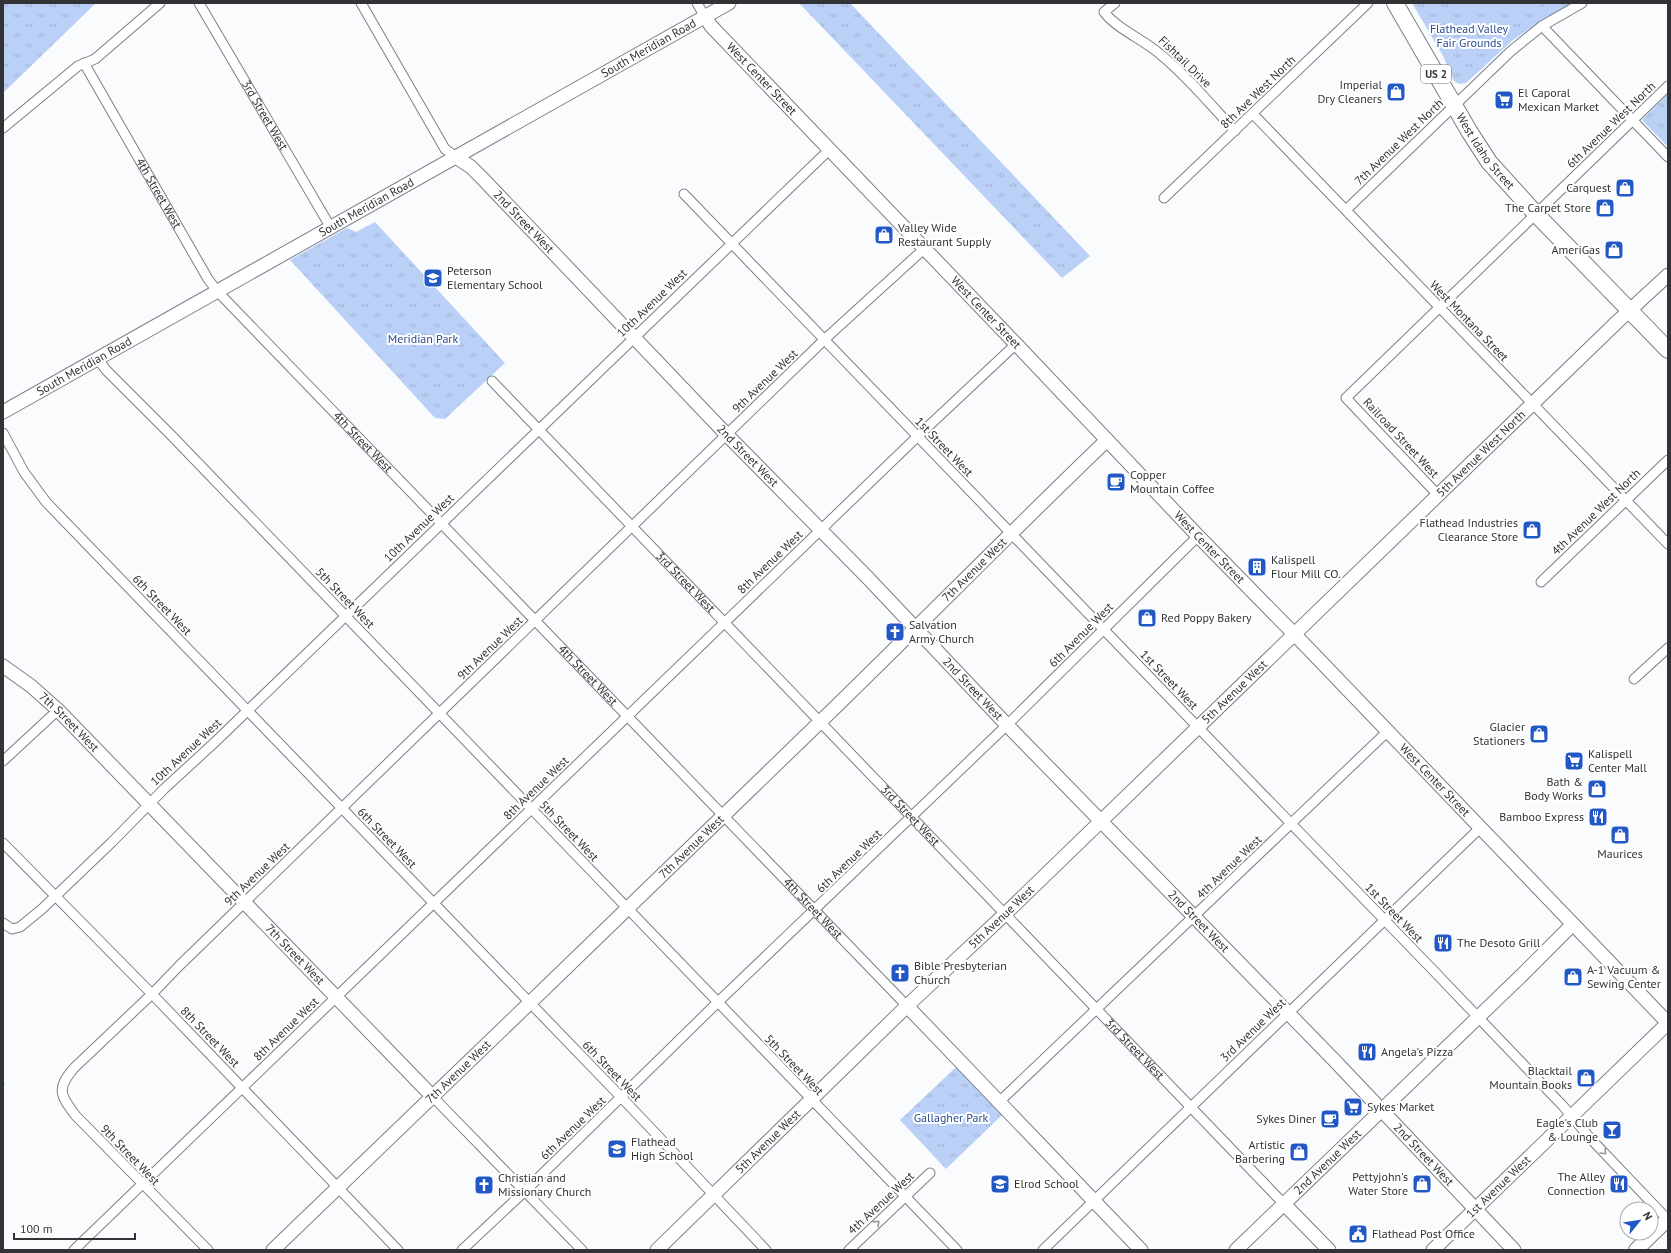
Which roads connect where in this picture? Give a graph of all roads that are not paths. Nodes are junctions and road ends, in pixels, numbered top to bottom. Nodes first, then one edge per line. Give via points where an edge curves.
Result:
1 (160, 3) edge
2 (199, 3) edge
3 (361, 3) edge
4 (697, 3) edge
5 (729, 3) edge
6 (1115, 3) edge
7 (1368, 3) edge
8 (1395, 3) edge
9 (1582, 3) edge
10 (704, 17) junction
11 (1542, 26) junction
12 (84, 64) junction
13 (1668, 86) edge
14 (1454, 105) junction
15 (1253, 114) junction
16 (1633, 120) junction
17 (3, 128) edge
18 (1235, 131) junction
19 (830, 150) junction
20 (456, 157) junction
21 (1668, 157) edge
22 (684, 194) dead end
23 (1164, 198) dead end
24 (1346, 210) junction
25 (1536, 214) junction
26 (331, 228) junction
27 (733, 243) junction
28 (924, 248) junction
29 (1668, 275) edge
30 (218, 292) junction
31 (1439, 307) junction
32 (1630, 310) junction
33 (634, 337) junction
34 (825, 339) junction
35 (1016, 344) junction
36 (1668, 350) edge
37 (98, 359) junction
38 (492, 381) dead end
39 (1346, 398) joint
40 (1533, 404) junction
41 (3, 412) edge
42 (539, 431) junction
43 (3, 433) edge
44 (727, 434) junction
45 (918, 436) junction
46 (1107, 440) junction
47 (1668, 460) edge
48 (1438, 495) junction
49 (1626, 500) junction
50 (441, 523) junction
51 (632, 527) junction
52 (821, 530) junction
53 (1011, 533) junction
54 (1198, 536) junction
55 (1668, 544) edge
56 (1541, 582) dead end
57 (345, 616) junction
58 (536, 620) junction
59 (724, 623) junction
60 (915, 628) junction
61 (1104, 629) junction
62 (1294, 634) junction
63 (1668, 648) edge
64 (6, 672) edge
65 (1634, 679) dead end
66 (58, 710) junction
67 (248, 710) junction
68 (440, 713) junction
69 (628, 716) junction
70 (820, 722) junction
71 (1007, 725) junction
72 (1198, 728) junction
73 (1388, 731) junction
74 (3, 761) edge
75 (150, 803) junction
76 (342, 809) junction
77 (532, 809) junction
78 (724, 815) junction
79 (911, 817) junction
80 (1101, 820) junction
81 (1291, 824) junction
82 (1480, 828) junction
83 (3, 843) edge
84 (55, 896) junction
85 (245, 902) junction
86 (434, 904) junction
87 (627, 908) junction
88 (816, 909) junction
89 (1005, 914) junction
90 (1194, 916) junction
91 (1385, 920) junction
92 (3, 923) edge
93 (1573, 924) junction
94 (152, 994) junction
95 (337, 997) junction
96 (529, 1002) junction
97 (718, 1002) junction
98 (907, 1006) junction
99 (1096, 1010) junction
100 (1288, 1013) junction
101 (1478, 1017) junction
102 (1668, 1023) edge
103 (74, 1068) joint
104 (242, 1088) junction
105 (432, 1096) junction
106 (622, 1098) junction
107 (811, 1100) junction
108 (999, 1102) junction
109 (1191, 1107) junction
110 (1382, 1111) junction
111 (1572, 1116) junction
112 (930, 1173) dead end
113 (142, 1185) junction
114 (338, 1187) junction
115 (525, 1191) junction
116 (713, 1195) junction
117 (905, 1196) junction
118 (1094, 1201) junction
119 (1284, 1204) junction
120 (1476, 1209) junction
121 (1668, 1219) edge
122 (74, 1250) edge
123 (208, 1250) edge
124 (273, 1250) edge
125 (398, 1250) edge
126 (462, 1250) edge
127 (582, 1250) edge
128 (657, 1250) edge
129 (766, 1250) edge
130 (849, 1250) edge
131 (957, 1250) edge
132 (1043, 1250) edge
133 (1141, 1250) edge
134 (1236, 1250) edge
135 (1329, 1250) edge
136 (1434, 1250) edge
137 (1514, 1250) edge
138 (1636, 1250) edge

1 - 12 street via 95,59
2 - 26 street, 3rd Street West
3 - 20 street, 2nd Street West via 445,149
4 - 10 street
5 - 10 street, South Meridian Road
6 - 18 street, Fishtail Drive via 1104,12 1111,21 1161,54
7 - 15 street, 8th Ave West North
8 - 14 highway, West Idaho Street / US 2
9 - 11 street, 7th Avenue West North
10 - 19 street, West Center Street
10 - 20 street, South Meridian Road
11 - 14 street, 7th Avenue West North via 1510,51
11 - 16 street
12 - 17 street via 78,66
12 - 30 street, 4th Street West via 208,279
13 - 16 street, 6th Avenue West North
14 - 24 street, 7th Avenue West North
14 - 25 highway, West Idaho Street / US 2 via 1489,162
15 - 18 street, 8th Ave West North
15 - 24 street, West Montana Street
16 - 21 street
16 - 25 street, 6th Avenue West North
18 - 23 street, 8th Ave West North
19 - 27 street, 10th Avenue West
19 - 28 street, West Center Street
20 - 26 street, South Meridian Road
20 - 33 street, 2nd Street West via 482,178
22 - 27 street, 1st Street West
24 - 31 street, West Montana Street
25 - 31 street, 6th Avenue West North
25 - 32 highway, West Idaho Street / US 2
26 - 30 street, South Meridian Road
27 - 33 street, 10th Avenue West
27 - 34 street, 1st Street West
28 - 34 street, 9th Avenue West
28 - 35 street, West Center Street
29 - 32 street, 5th Avenue West North
30 - 37 street, South Meridian Road
30 - 50 street, 4th Street West
31 - 39 street, 6th Avenue West North
31 - 40 street, West Montana Street
32 - 36 highway, West Idaho Street / US 2
32 - 40 street, 5th Avenue West North
33 - 42 street, 10th Avenue West
33 - 44 street, 2nd Street West
34 - 44 street, 9th Avenue West
34 - 45 street, 1st Street West
35 - 45 street, 8th Avenue West
35 - 46 street, West Center Street
37 - 41 street, South Meridian Road
37 - 57 street, 5th Street West
38 - 42 street, 3rd Street West
39 - 48 street, Railroad Street West
40 - 48 street, 5th Avenue West North
40 - 49 street, West Montana Street
42 - 50 street, 10th Avenue West
42 - 51 street, 3rd Street West
43 - 67 street, 6th Street West via 24,472 46,502
44 - 51 street, 9th Avenue West
44 - 52 street, 2nd Street West
45 - 52 street, 8th Avenue West
45 - 53 street, 1st Street West
46 - 53 street, 7th Avenue West
46 - 54 street, West Center Street
47 - 49 street, 4th Avenue West North
48 - 62 street, 5th Avenue West North
49 - 55 street, West Montana Street
49 - 56 street, 4th Avenue West North
50 - 57 street, 10th Avenue West
50 - 58 street, 4th Street West
51 - 58 street, 9th Avenue West
51 - 59 street, 3rd Street West
52 - 59 street, 8th Avenue West
52 - 60 street, 2nd Street West
53 - 60 street, 7th Avenue West
53 - 61 street, 1st Street West
54 - 61 street, 6th Avenue West
54 - 62 street, West Center Street
57 - 67 street, 10th Avenue West
57 - 68 street, 5th Street West
58 - 68 street, 9th Avenue West
58 - 69 street, 4th Street West
59 - 69 street, 8th Avenue West
59 - 70 street, 3rd Street West
60 - 70 street, 7th Avenue West
60 - 71 street, 2nd Street West
61 - 71 street, 6th Avenue West
61 - 72 street, 1st Street West
62 - 72 street, 5th Avenue West
62 - 73 street, West Center Street
63 - 65 street
64 - 66 street, 7th Street West via 31,686
66 - 74 street
66 - 75 street, 7th Street West
67 - 75 street, 10th Avenue West
67 - 76 street, 6th Street West
68 - 76 street, 9th Avenue West
68 - 77 street, 5th Street West
69 - 77 street, 8th Avenue West
69 - 78 street, 4th Street West
70 - 78 street, 7th Avenue West
70 - 79 street, 3rd Street West
71 - 79 street, 6th Avenue West
71 - 80 street, 2nd Street West
72 - 80 street, 5th Avenue West
72 - 81 street, 1st Street West
73 - 81 street, 4th Avenue West
73 - 82 street, West Center Street
75 - 84 street, 10th Avenue West
75 - 85 street, 7th Street West
76 - 85 street, 9th Avenue West
76 - 86 street, 6th Street West
77 - 86 street, 8th Avenue West
77 - 87 street, 5th Street West
78 - 87 street, 7th Avenue West
78 - 88 street, 4th Street West
79 - 88 street, 6th Avenue West
79 - 89 street, 3rd Street West
80 - 89 street, 5th Avenue West
80 - 90 street, 2nd Street West
81 - 90 street, 4th Avenue West
81 - 91 street, 1st Street West
82 - 91 street, 3rd Avenue West
82 - 93 street, West Center Street
83 - 84 street, 8th Street West
84 - 92 street, 10th Avenue West via 20,927 12,929
84 - 94 street, 8th Street West
85 - 94 street, 9th Avenue West
85 - 95 street, 7th Street West
86 - 95 street, 8th Avenue West
86 - 96 street, 6th Street West
87 - 96 street, 7th Avenue West
87 - 97 street, 5th Street West
88 - 97 street, 6th Avenue West
88 - 98 street, 4th Street West
89 - 98 street, 5th Avenue West
89 - 99 street, 3rd Street West
90 - 99 street, 4th Avenue West
90 - 100 street, 2nd Street West
91 - 100 street, 3rd Avenue West
91 - 101 street, 1st Street West
93 - 101 street, 2nd Avenue West
93 - 102 street, West Center Street
94 - 103 street, 9th Avenue West
94 - 104 street, 8th Street West
95 - 104 street, 8th Avenue West
95 - 105 street, 7th Street West
96 - 105 street, 7th Avenue West
96 - 106 street, 6th Street West
97 - 106 street, 6th Avenue West
97 - 107 street, 5th Street West
98 - 107 street, 5th Avenue West
98 - 108 street, 4th Street West
99 - 108 street, 4th Avenue West
99 - 109 street, 3rd Street West
100 - 109 street, 3rd Avenue West
100 - 110 street, 2nd Street West
101 - 110 street, 2nd Avenue West
101 - 111 street, 1st Street West
102 - 111 street, 1st Avenue West
103 - 113 street, 9th Street West via 64,1080 62,1092 65,1101 76,1116
104 - 113 street, 8th Avenue West
104 - 114 street, 8th Street West
105 - 114 street, 7th Avenue West
105 - 115 street, 7th Street West
106 - 115 street, 6th Avenue West
106 - 116 street, 6th Street West
107 - 116 street, 5th Avenue West
107 - 117 street, 5th Street West
108 - 118 street, 4th Street West
109 - 118 street, 3rd Avenue West
109 - 119 street, 3rd Street West
110 - 119 street, 2nd Avenue West
110 - 120 street, 2nd Street West
111 - 120 street, 1st Avenue West
111 -> 121 street, 1st Street West
112 - 117 street, 4th Avenue West
113 - 122 street, 8th Avenue West
113 - 123 street, 9th Street West
114 - 124 street, 7th Avenue West
114 - 125 street, 8th Street West
115 - 126 street, 6th Avenue West
115 - 127 street, 7th Street West
116 - 128 street, 5th Avenue West
116 - 129 street, 6th Street West
130 -> 117 street, 4th Avenue West
117 - 131 street, 5th Street West
118 - 132 street, 3rd Avenue West
118 - 133 street, 4th Street West
119 - 134 street, 2nd Avenue West
119 - 135 street, 3rd Street West
120 - 136 street, 1st Avenue West
120 - 137 street, 2nd Street West
121 - 138 main road

